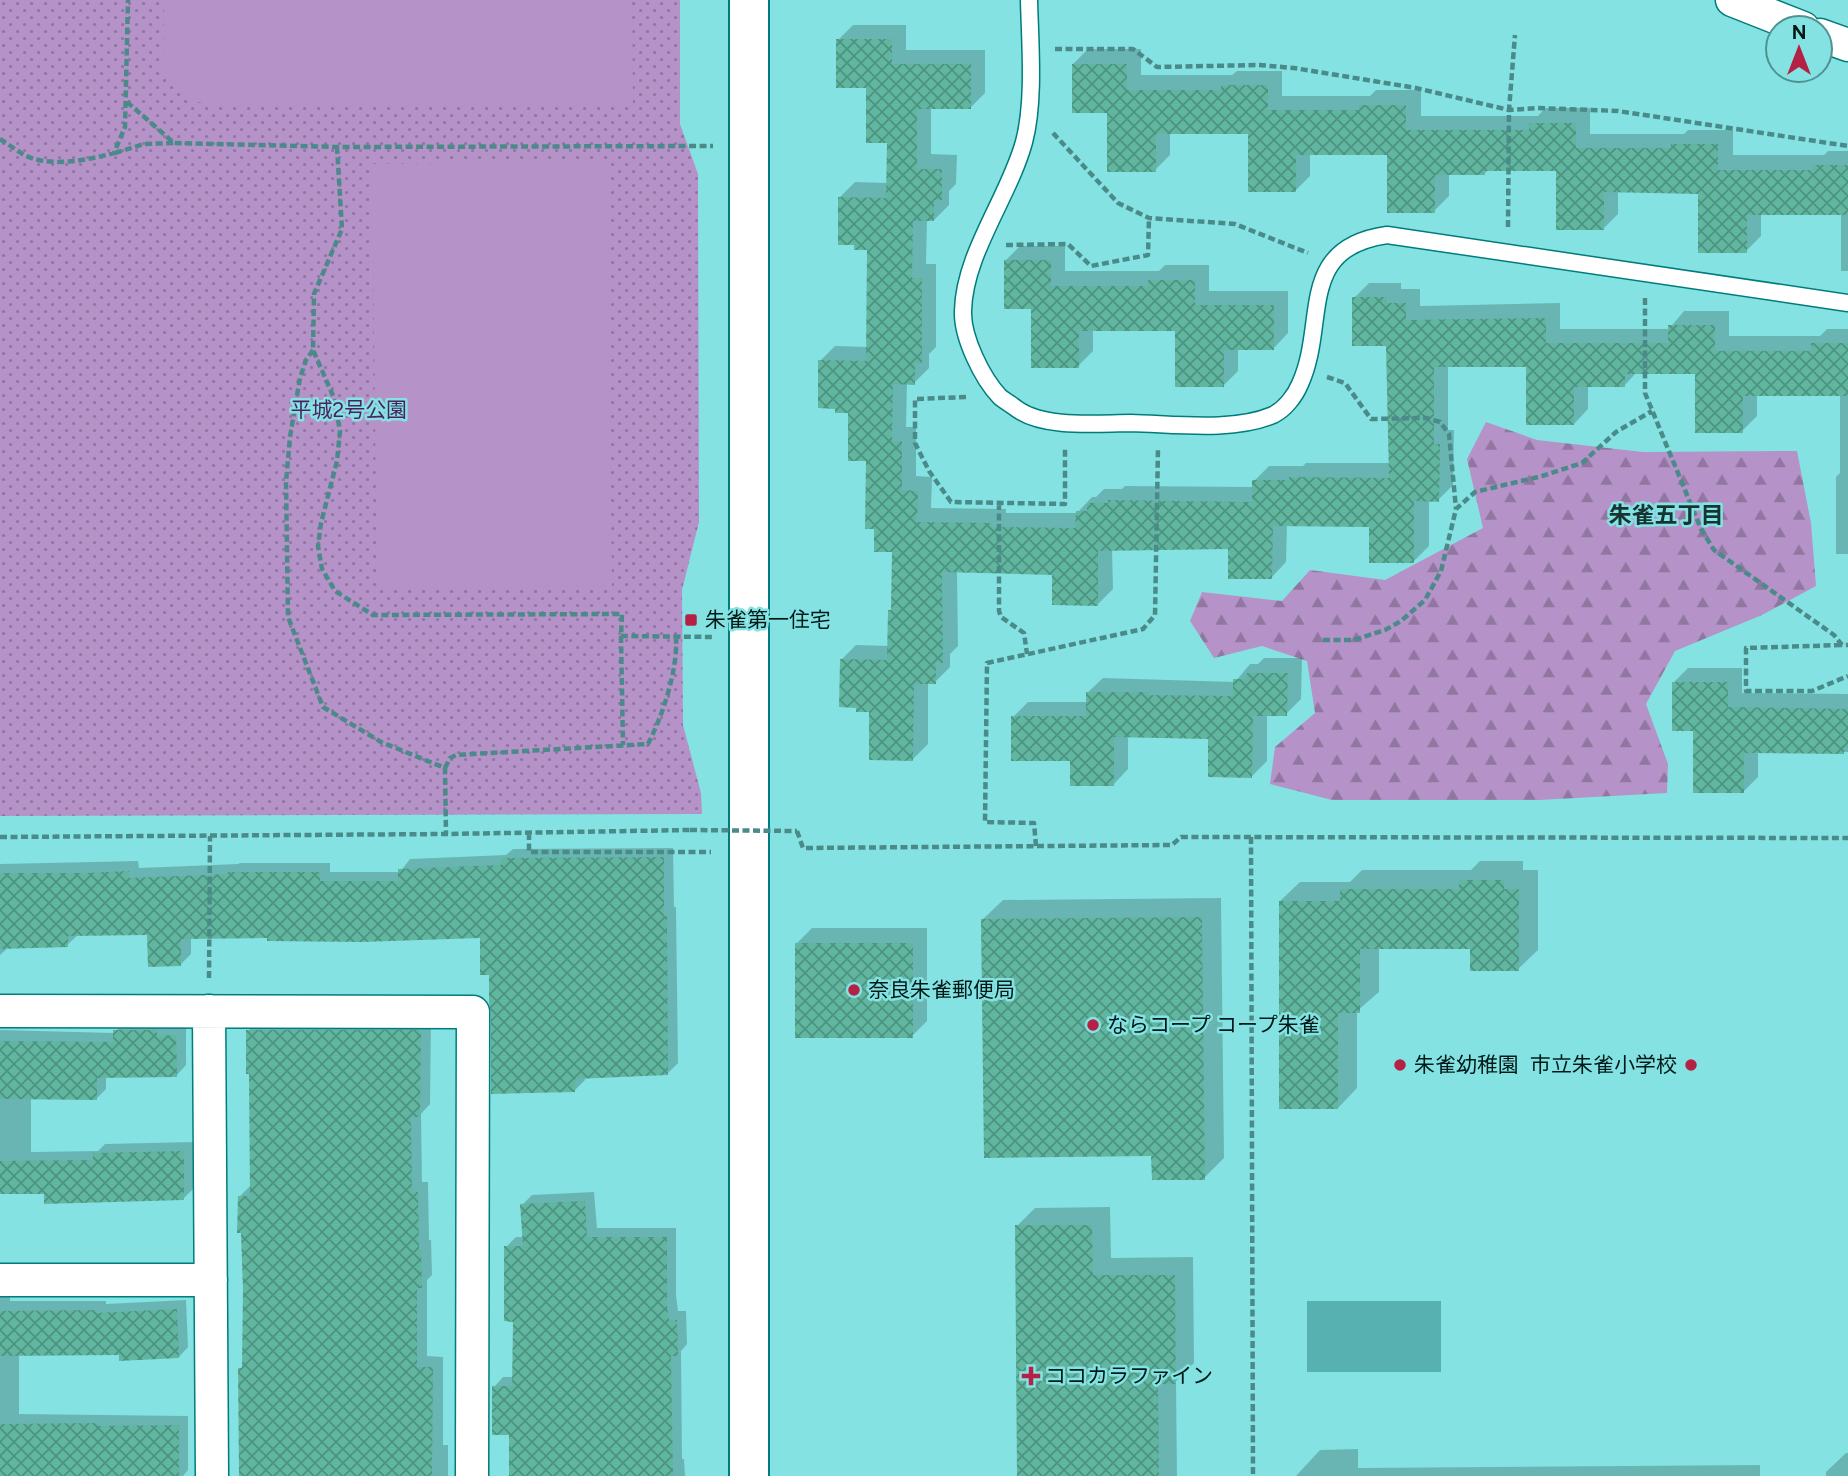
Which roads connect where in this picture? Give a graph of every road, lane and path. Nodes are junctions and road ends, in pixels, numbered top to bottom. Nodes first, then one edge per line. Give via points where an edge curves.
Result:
1 (128, 0) edge
2 (749, 0) edge
3 (1029, 0) edge
4 (1732, 0) edge
5 (1768, 14) edge
6 (1515, 35) dead end
7 (1030, 49) junction
8 (127, 102) junction
9 (1509, 110) junction
10 (1026, 121) junction
11 (0, 139) edge
12 (174, 143) junction
13 (750, 146) junction
14 (1848, 146) edge
15 (337, 147) junction
16 (114, 153) junction
17 (1149, 218) junction
18 (982, 245) junction
19 (1508, 253) junction
20 (1330, 265) junction
21 (1645, 272) junction
22 (1848, 303) edge
23 (313, 350) junction
24 (1306, 371) junction
25 (1000, 396) junction
26 (1652, 411) junction
27 (1065, 422) junction
28 (1158, 424) junction
29 (999, 503) junction
30 (1456, 509) junction
31 (621, 636) junction
32 (676, 637) junction
33 (751, 638) junction
34 (1323, 640) dead end
35 (1845, 645) edge
36 (1027, 654) junction
37 (1848, 676) edge
38 (624, 745) junction
39 (445, 768) junction
40 (529, 833) junction
41 (446, 834) junction
42 (210, 836) junction
43 (0, 837) edge
44 (1251, 837) junction
45 (1848, 838) edge
46 (1036, 846) junction
47 (712, 852) dead end
48 (0, 1011) edge
49 (209, 1011) junction
50 (0, 1280) edge
51 (211, 1280) junction
52 (212, 1476) edge
53 (472, 1476) edge
54 (749, 1476) edge
55 (1253, 1476) edge

1 - 8 path
2 - 13 street
3 - 7 lane
4 - 5 street
6 - 9 path
7 - 9 path via 1133,49 1157,67 1294,68 1416,88
7 - 10 lane
8 - 12 path
8 - 16 path via 122,139
9 - 14 path via 1618,111
9 - 19 path
10 - 17 path via 1055,134 1118,203
10 - 18 lane via 1024,142
11 - 16 path via 27,156 57,161 78,162
12 - 15 path
12 - 16 path via 144,144
13 - 15 path
13 - 33 street
15 - 23 path via 342,229 314,293
17 - 18 path via 1148,255 1091,266 1068,244
17 - 20 path via 1236,224
18 - 25 lane via 968,275 963,312 976,360
19 - 20 lane via 1387,235 1366,238
19 - 21 lane
20 - 24 lane via 1323,276
21 - 22 lane
21 - 26 path via 1645,393
23 - 31 path via 334,398 340,431 318,546 335,591 373,615 622,614
23 - 39 path via 300,378 290,437 288,617 323,707 381,742
24 - 28 lane via 1294,397 1275,414 1244,424
24 - 30 path via 1345,383 1371,419 1440,422 1449,434
25 - 27 lane via 1024,414
25 - 29 path via 915,399 915,443 951,502
26 - 30 path via 1616,432 1582,463 1475,492
26 - 35 path via 1714,550
27 - 28 lane
27 - 29 path via 1065,504
28 - 36 path via 1154,615 1143,629
29 - 36 path via 1000,617 1024,633
30 - 34 path via 1441,571 1425,600 1385,630 1354,640
31 - 32 path
31 - 38 path
32 - 33 path
32 - 38 path via 677,657 655,731 648,744
33 - 54 street
35 - 37 path via 1746,648 1746,691 1812,691
36 - 46 path via 987,663 985,822 1034,823
38 - 39 path via 456,755
39 - 41 path
40 - 41 path
40 - 46 path, bridge via 797,831 803,848
40 - 47 path via 529,852
41 - 42 path
42 - 43 path
42 - 49 path
44 - 45 path
44 - 46 path via 1181,837 1172,845
44 - 55 path
48 - 49 street
49 - 51 street
49 - 53 street via 474,1012
50 - 51 street
51 - 52 street

